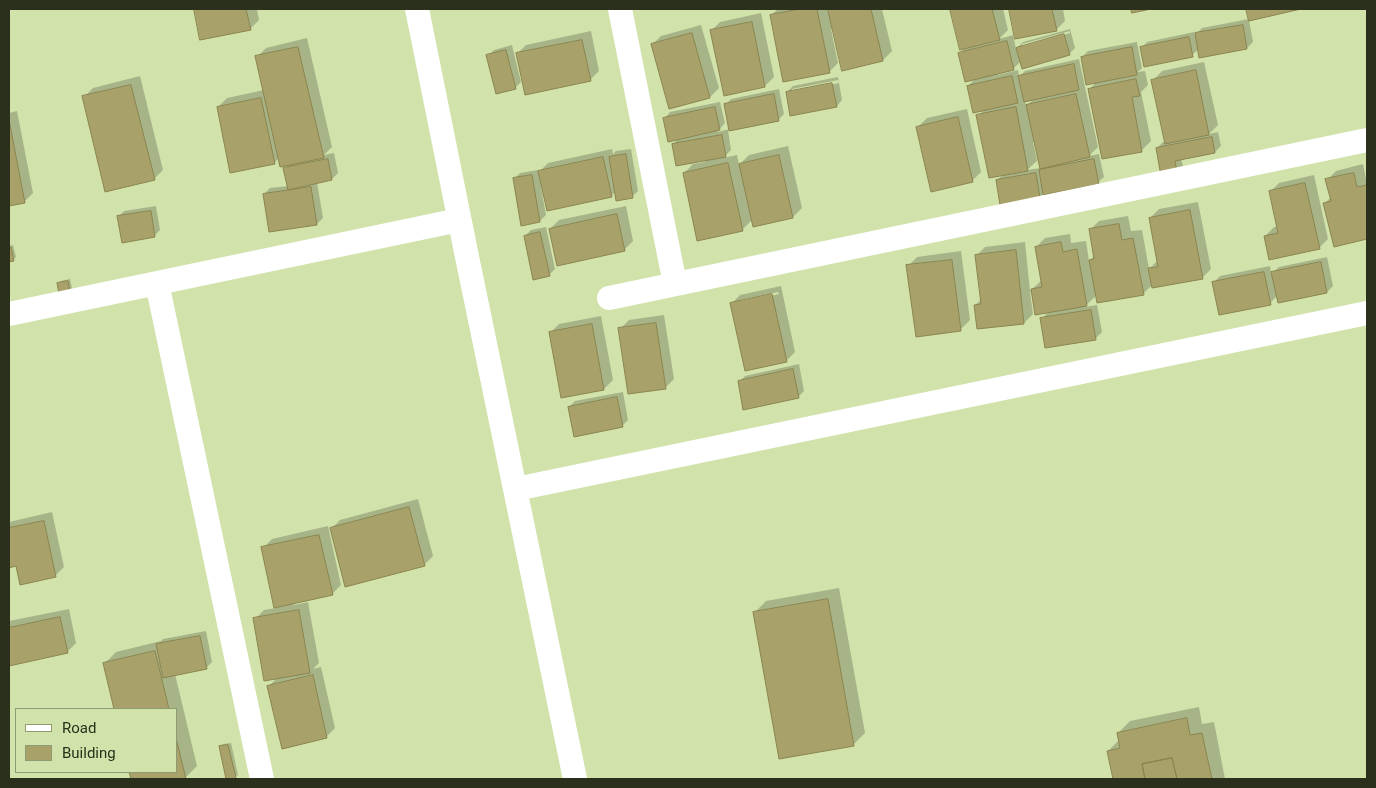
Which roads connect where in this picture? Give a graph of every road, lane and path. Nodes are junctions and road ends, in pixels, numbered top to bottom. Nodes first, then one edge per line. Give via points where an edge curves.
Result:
1 (417, 9) edge
2 (622, 9) edge
3 (1367, 140) edge
4 (459, 220) junction
5 (157, 283) junction
6 (675, 284) junction
7 (609, 298) dead end
8 (1367, 313) edge
9 (9, 314) edge
10 (516, 489) junction
11 (262, 779) edge
12 (575, 779) edge

1 - 4 street
2 - 6 street
3 - 6 street
4 - 5 street
4 - 10 street
5 - 9 street
5 - 11 street
6 - 7 street
8 - 10 street
10 - 12 street

